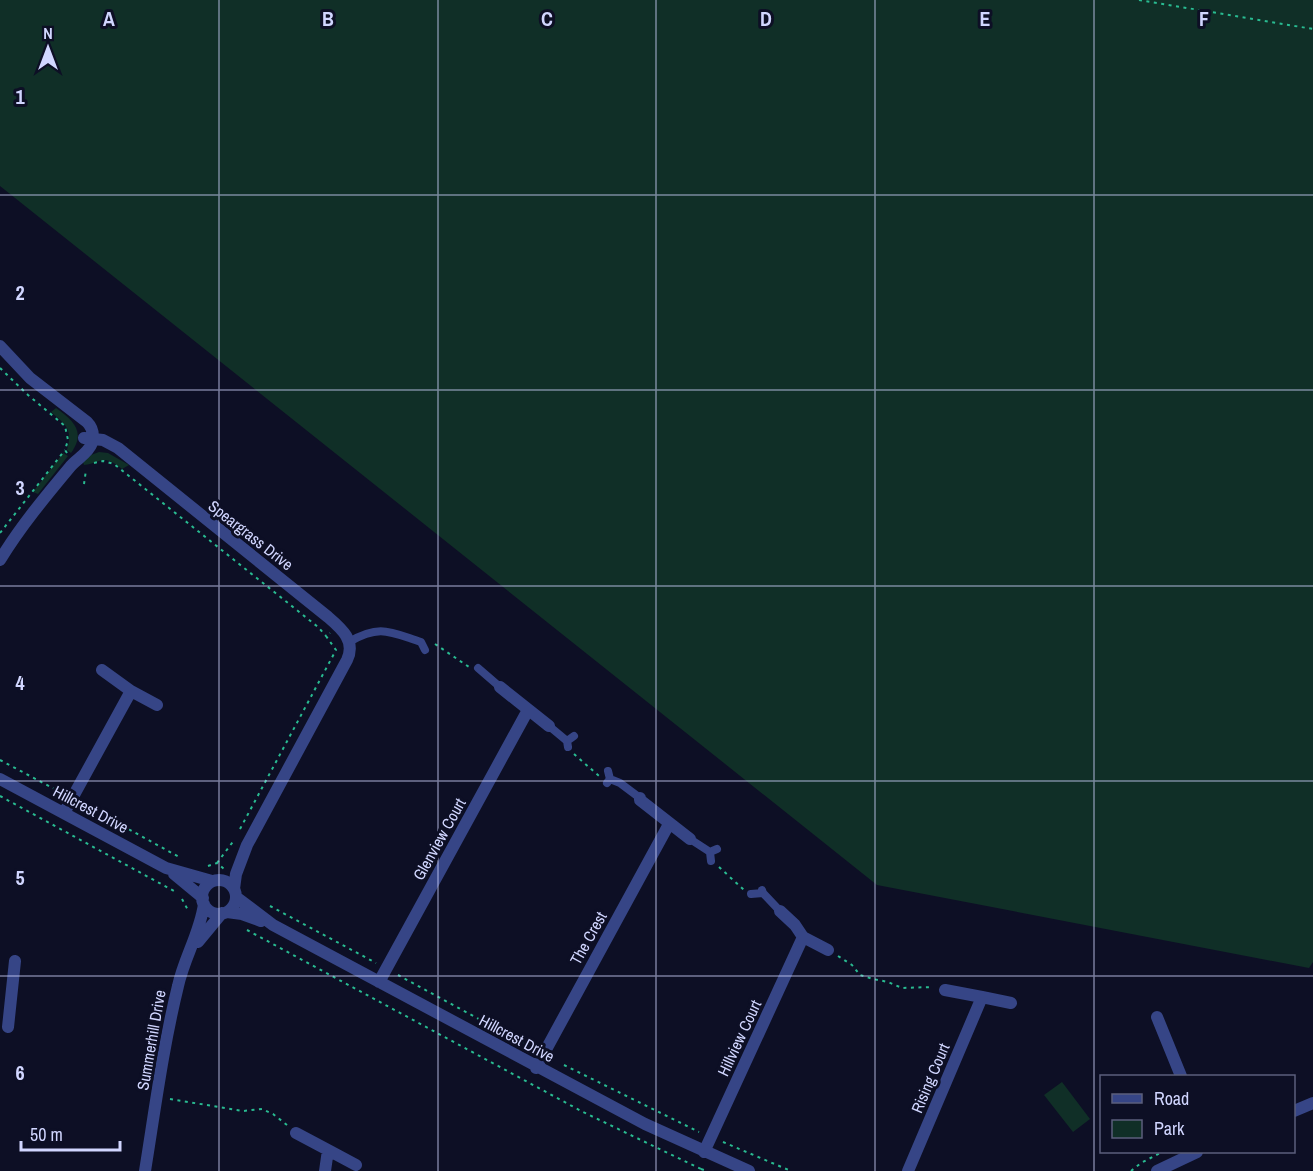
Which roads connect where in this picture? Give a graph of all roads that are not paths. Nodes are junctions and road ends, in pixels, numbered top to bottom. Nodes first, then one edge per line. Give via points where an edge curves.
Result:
1 (0, 346) edge
2 (89, 439) junction
3 (0, 560) edge
4 (424, 641) road end
5 (350, 642) junction
6 (477, 666) road end
7 (102, 670) dead end
8 (500, 687) joint
9 (131, 691) junction
10 (157, 705) dead end
11 (528, 710) junction
12 (549, 726) joint
13 (570, 741) road end
14 (608, 778) road end
15 (0, 779) edge
16 (640, 798) joint
17 (64, 813) junction
18 (669, 824) junction
19 (690, 839) joint
20 (247, 845) junction
21 (713, 854) road end
22 (220, 877) junction
23 (194, 883) junction
24 (235, 893) junction
25 (751, 894) road end
26 (203, 901) junction
27 (780, 910) joint
28 (224, 913) junction
29 (273, 925) junction
30 (803, 937) junction
31 (828, 950) road end
32 (190, 953) junction
33 (15, 961) dead end
34 (379, 982) junction
35 (5, 989) edge
36 (945, 990) road end
37 (982, 997) junction
38 (1011, 1003) dead end
39 (1157, 1017) dead end
40 (8, 1027) dead end
41 (536, 1068) junction
42 (1180, 1075) edge
43 (1313, 1103) edge
44 (1295, 1110) edge
45 (296, 1132) road end
46 (328, 1150) junction
47 (704, 1152) junction
48 (1195, 1153) edge
49 (356, 1165) dead end
50 (145, 1171) edge
51 (325, 1171) edge
52 (749, 1171) edge
53 (908, 1171) edge
54 (1157, 1171) edge

1 - 2 street via 61,403
2 - 3 street
2 - 5 street, Speargrass Drive via 128,458 339,627
4 - 5 lane via 381,630
5 - 20 street via 347,660
6 - 8 lane
7 - 9 street
8 - 11 street
9 - 10 street
9 - 17 street
11 - 12 street
11 - 34 street, Glenview Court via 392,972
12 - 13 lane
14 - 16 lane
15 - 17 street, Hillcrest Drive
16 - 18 street
17 - 23 street, Hillcrest Drive
18 - 19 street
18 - 41 street, The Crest
19 - 21 lane
20 - 22 street
20 - 24 street via 236,874
22 - 23 street, Hillcrest Drive
22 - 24 street
22 - 26 street via 205,888
23 - 26 street, Hillcrest Drive
24 - 28 street via 234,906
24 - 29 street, Hillcrest Drive
25 - 27 lane via 762,892
26 - 28 street via 211,911
26 - 32 street, Summerhill Drive via 202,918
27 - 30 street
28 - 29 street, Hillcrest Drive via 242,914
28 - 32 street, Summerhill Drive
29 - 34 street, Hillcrest Drive
30 - 31 street
30 - 47 street, Hillview Court
32 - 50 street, Summerhill Drive via 172,1007
33 - 35 street
34 - 41 street, Hillcrest Drive
35 - 40 street
36 - 37 street
37 - 38 street
37 - 53 street, Rising Court
39 - 42 street
41 - 47 street, Hillcrest Drive
43 - 44 street
45 - 46 street
46 - 49 street
46 - 51 street
47 - 52 street, Hillcrest Drive
48 - 54 street

